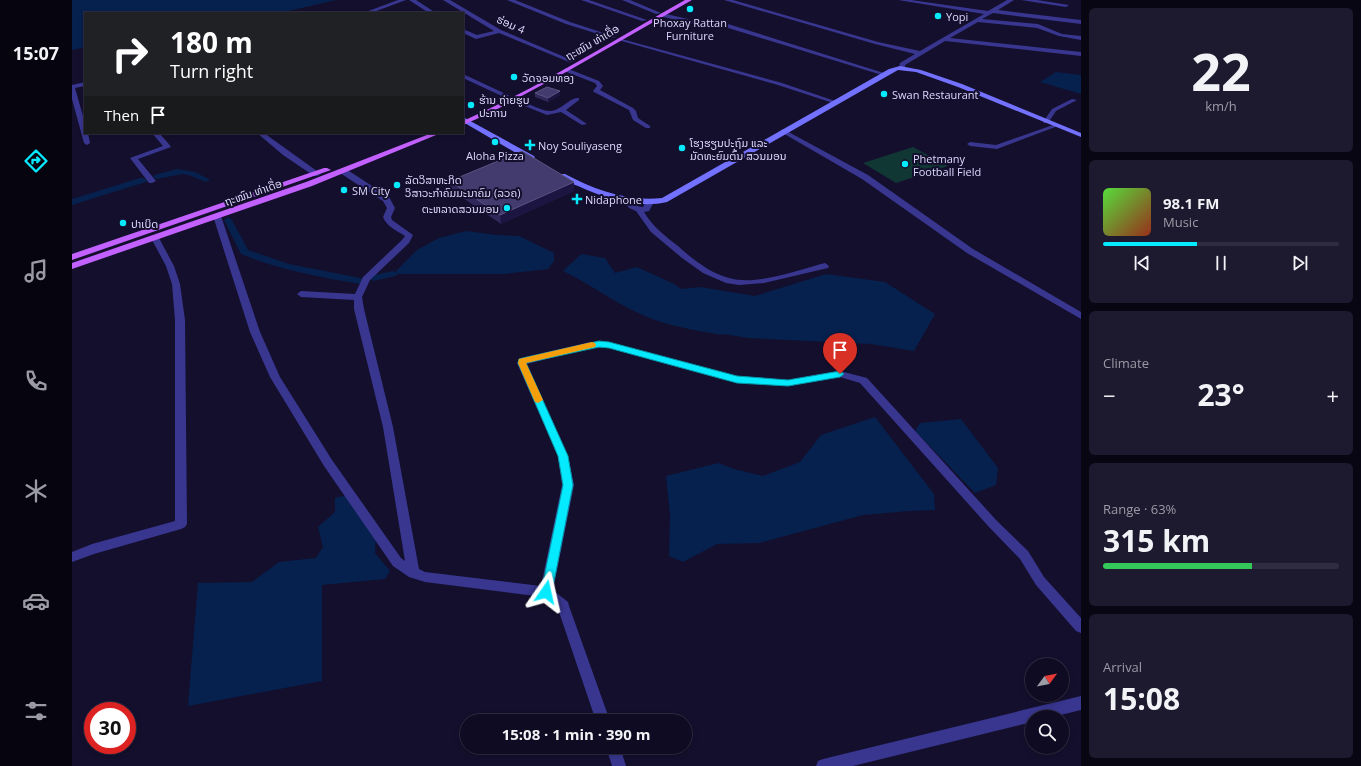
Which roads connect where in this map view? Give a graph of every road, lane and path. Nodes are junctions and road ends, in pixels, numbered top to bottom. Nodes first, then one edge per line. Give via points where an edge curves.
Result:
1 (403, 0) edge
2 (412, 0) edge
3 (446, 0) edge
4 (510, 0) edge
5 (584, 0) edge
6 (625, 0) edge
7 (681, 0) edge
8 (689, 0) edge
9 (727, 0) edge
10 (901, 0) edge
11 (1011, 0) edge
12 (1024, 0) edge
13 (1066, 5) dead end
14 (372, 12) edge
15 (431, 12) edge
16 (990, 12) junction
17 (660, 14) junction
18 (644, 20) junction
19 (975, 20) junction
20 (1081, 22) edge
21 (499, 30) junction
22 (464, 31) edge
23 (617, 38) junction
24 (1081, 38) edge
25 (943, 39) junction
26 (920, 53) junction
27 (1081, 54) edge
28 (571, 61) junction
29 (902, 68) junction
30 (566, 70) junction
31 (884, 74) junction
32 (464, 76) edge
33 (84, 84) edge
34 (72, 87) edge
35 (509, 97) junction
36 (577, 99) dead end
37 (1074, 100) dead end
38 (835, 102) junction
39 (562, 110) junction
40 (464, 120) edge
41 (1046, 122) junction
42 (584, 124) dead end
43 (1056, 126) junction
44 (648, 127) dead end
45 (783, 131) junction
46 (84, 132) edge
47 (85, 134) edge
48 (156, 134) edge
49 (261, 134) edge
50 (419, 134) edge
51 (436, 134) edge
52 (1081, 135) edge
53 (87, 143) dead end
54 (970, 144) dead end
55 (537, 162) edge
56 (343, 171) junction
57 (554, 171) edge
58 (318, 174) junction
59 (152, 181) dead end
60 (626, 199) junction
61 (650, 202) junction
62 (639, 210) junction
63 (217, 216) junction
64 (155, 238) junction
65 (72, 257) edge
66 (72, 266) edge
67 (825, 266) dead end
68 (301, 294) dead end
69 (358, 297) junction
70 (1081, 316) edge
71 (72, 557) edge
72 (413, 573) junction
73 (546, 592) junction
74 (1081, 627) edge
75 (1081, 703) edge
76 (602, 714) edge
77 (615, 754) edge
78 (619, 766) edge
79 (823, 766) edge

1 - 14 street via 381,6
2 - 15 street
3 - 21 street, ຮ່ອມ 4
4 - 23 street
5 - 18 street
6 - 17 street
7 - 17 main road, ຖະໝົນ ທ່າເດື່ອ
8 - 17 main road, ຖະໝົນ ທ່າເດື່ອ
9 - 26 street
10 - 16 street
11 - 16 street
12 - 13 street
16 - 19 street
16 - 20 street
17 - 18 main road, ຖະໝົນ ທ່າເດື່ອ
17 - 23 main road, ຖະໝົນ ທ່າເດື່ອ
17 - 31 street via 692,22 726,25
18 - 23 main road, ຖະໝົນ ທ່າເດື່ອ
19 - 24 street via 1038,26 1061,35
19 - 25 street
21 - 22 street via 476,37
21 - 28 street, ຮ່ອມ 4
23 - 28 main road, ຖະໝົນ ທ່າເດື່ອ
23 - 30 main road, ຖະໝົນ ທ່າເດື່ອ
23 - 38 street
25 - 26 street
25 - 27 street
26 - 29 street via 902,64
28 - 35 main road, ຖະໝົນ ທ່າເດື່ອ
29 - 31 street
29 - 41 street via 916,70 959,85
30 - 35 main road, ຖະໝົນ ທ່າເດື່ອ
30 - 44 street via 597,82 600,86 596,91 633,111 635,119
31 - 38 street
32 - 35 street
33 - 34 street
34 - 46 street
35 - 39 street via 547,113
35 - 40 main road, ຖະໝົນ ທ່າເດື່ອ
36 - 39 street
37 - 41 street via 1054,110
38 - 45 street
39 - 42 street
40 - 55 street
41 - 43 street
43 - 52 street
43 - 54 street via 997,146
45 - 61 street via 664,200
45 - 70 street via 865,176 970,250
47 - 53 street
48 - 59 street via 167,147 134,158
49 - 58 street
50 - 58 main road, ຖະໝົນ ທ່າເດື່ອ
51 - 56 main road, ຖະໝົນ ທ່າເດື່ອ
56 - 63 main road, ຖະໝົນ ທ່າເດື່ອ
56 - 69 street via 386,199 391,211 387,216 388,222 409,235 406,241 366,279
57 - 60 street via 586,188
58 - 65 main road, ຖະໝົນ ທ່າເດື່ອ
60 - 61 street
60 - 62 street via 630,206
61 - 62 street via 646,209
62 - 67 street via 648,224 679,252 708,272 729,281 751,282
63 - 64 main road, ຖະໝົນ ທ່າເດື່ອ
63 - 72 street via 255,332 275,377 328,463 397,562
64 - 66 main road, ຖະໝົນ ທ່າເດື່ອ
64 - 71 street via 170,266 176,284 180,320 181,524
68 - 69 street
69 - 72 street via 388,427
72 - 73 street via 425,577
73 - 74 street via 568,485 563,456 522,363 541,356 599,344 737,380 788,383 840,374 863,380 1024,555 1040,581
73 - 76 street via 563,606
75 - 79 street
77 - 78 street

